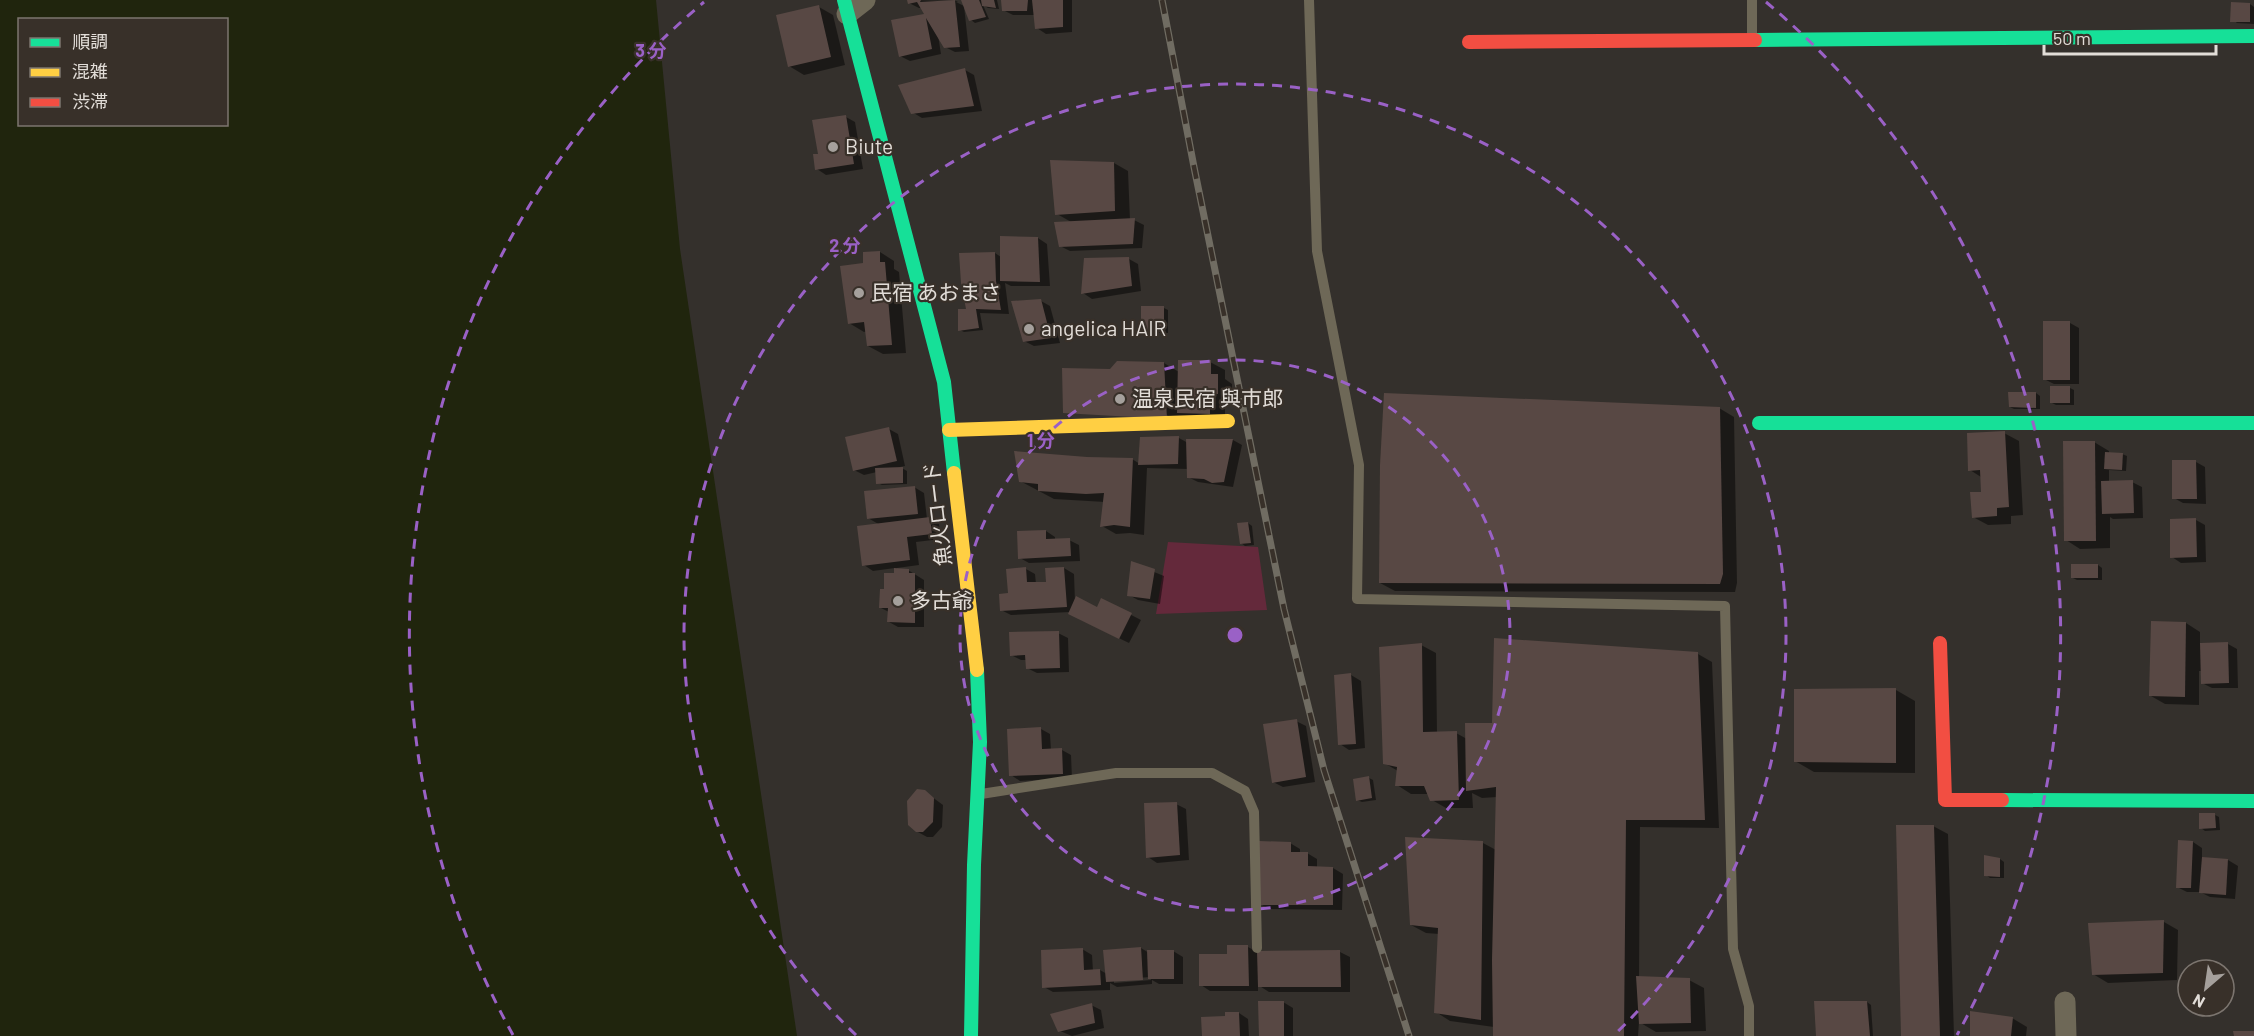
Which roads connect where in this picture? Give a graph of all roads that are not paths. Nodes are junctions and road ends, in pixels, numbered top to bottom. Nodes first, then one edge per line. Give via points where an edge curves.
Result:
1 (865, 0) edge
2 (1309, 0) edge
3 (1752, 0) edge
4 (845, 7) edge
5 (2254, 36) edge
6 (1752, 39) junction
7 (1469, 42) dead end
8 (1228, 421) dead end
9 (1759, 423) dead end
10 (2254, 423) edge
11 (949, 430) junction
12 (1940, 643) dead end
13 (977, 794) junction
14 (2254, 801) edge
15 (1257, 948) dead end
16 (2065, 1002) dead end
17 (971, 1036) edge
18 (1749, 1036) edge
19 (2066, 1036) edge

1 - 4 street
2 - 18 lane via 1317,251 1359,465 1357,599 1725,606 1733,950 1749,1006
3 - 6 lane
4 - 11 street, 魚火ロード via 944,382
5 - 6 street
6 - 7 street
8 - 11 street
9 - 10 street
11 - 13 street, 魚火ロード via 977,672
12 - 14 street via 1945,800
13 - 15 lane via 1116,773 1212,773 1245,791 1254,812
13 - 17 street, 魚火ロード
16 - 19 street

